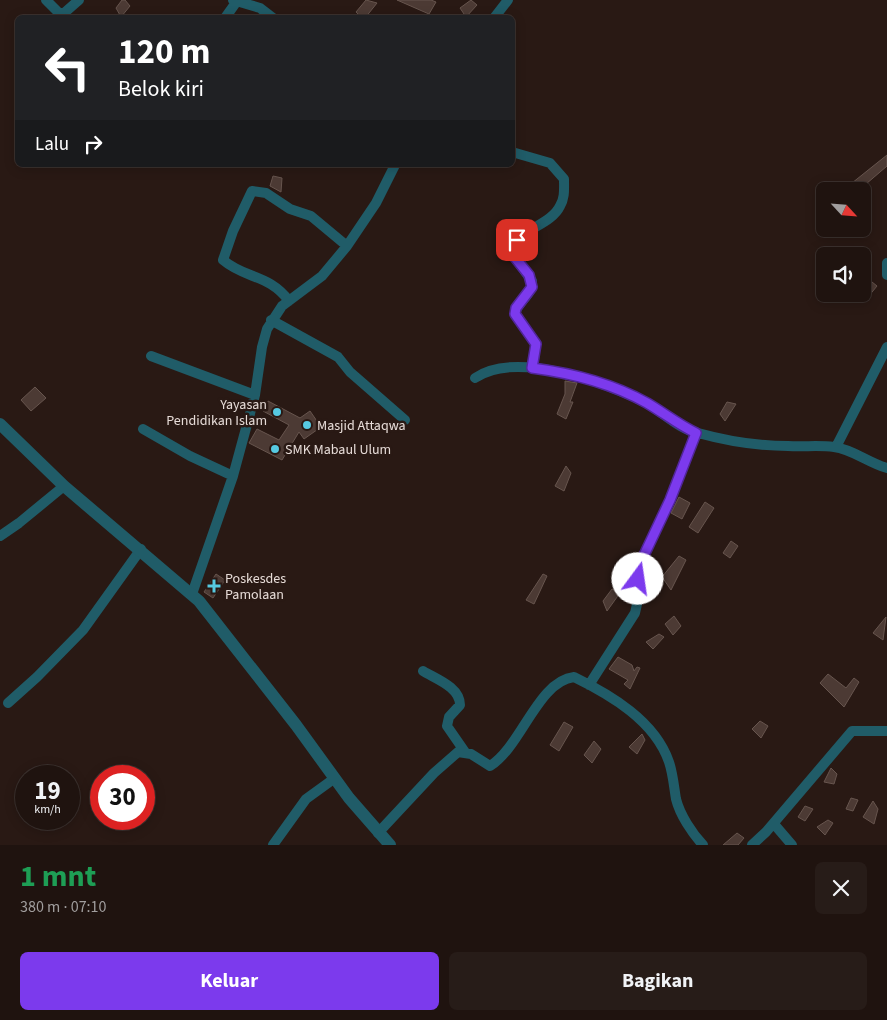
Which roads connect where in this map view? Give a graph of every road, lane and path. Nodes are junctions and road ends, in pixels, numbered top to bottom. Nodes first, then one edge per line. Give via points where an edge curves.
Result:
1 (46, 0) edge
2 (79, 0) edge
3 (508, 0) edge
4 (235, 1) edge
5 (259, 4) edge
6 (227, 15) edge
7 (270, 15) edge
8 (496, 15) edge
9 (515, 153) edge
10 (394, 167) edge
11 (346, 246) junction
12 (887, 263) edge
13 (887, 275) edge
14 (290, 301) junction
15 (271, 320) junction
16 (887, 348) edge
17 (151, 356) dead end
18 (532, 368) junction
19 (475, 378) dead end
20 (255, 395) junction
21 (405, 420) dead end
22 (0, 424) edge
23 (143, 429) dead end
24 (696, 433) junction
25 (836, 447) junction
26 (887, 468) edge
27 (233, 476) junction
28 (64, 486) junction
29 (0, 536) edge
30 (140, 549) junction
31 (192, 594) junction
32 (423, 671) dead end
33 (589, 685) junction
34 (8, 703) dead end
35 (887, 731) edge
36 (465, 752) junction
37 (335, 778) junction
38 (774, 824) junction
39 (378, 833) junction
40 (272, 845) edge
41 (390, 845) edge
42 (703, 845) edge
43 (752, 845) edge
44 (792, 845) edge

1 - 2 street via 61,14
3 - 8 street
4 - 5 street
4 - 6 street
5 - 7 street
9 - 18 street via 550,163 564,179 560,208 517,240 512,250 532,281 529,294 516,308 515,314 536,344
10 - 11 street via 376,203
11 - 14 street via 322,276
11 - 14 street via 310,216 290,209 266,193 252,191 223,260 264,279
12 - 13 street
14 - 15 street
15 - 20 street via 262,347
15 - 21 street via 338,357 350,372
16 - 25 street
17 - 20 street
18 - 19 street via 494,369
18 - 24 street via 613,389 646,403
20 - 27 street
22 - 28 street
23 - 27 street
24 - 25 street via 766,446
24 - 33 street via 670,500 638,568 640,591 635,613
25 - 26 street
27 - 31 street
28 - 29 street
28 - 30 street
30 - 31 street
30 - 34 street via 82,630
31 - 37 street
32 - 36 street via 454,689 458,695 460,705 449,718 447,726
33 - 36 street via 574,677 565,678 555,685 513,742 490,766
33 - 42 street via 628,710 648,726 658,740 668,761 676,801
35 - 38 street via 852,731
36 - 39 street via 449,758
37 - 39 street
37 - 40 street via 306,799
38 - 43 street
38 - 44 street
39 - 41 street

